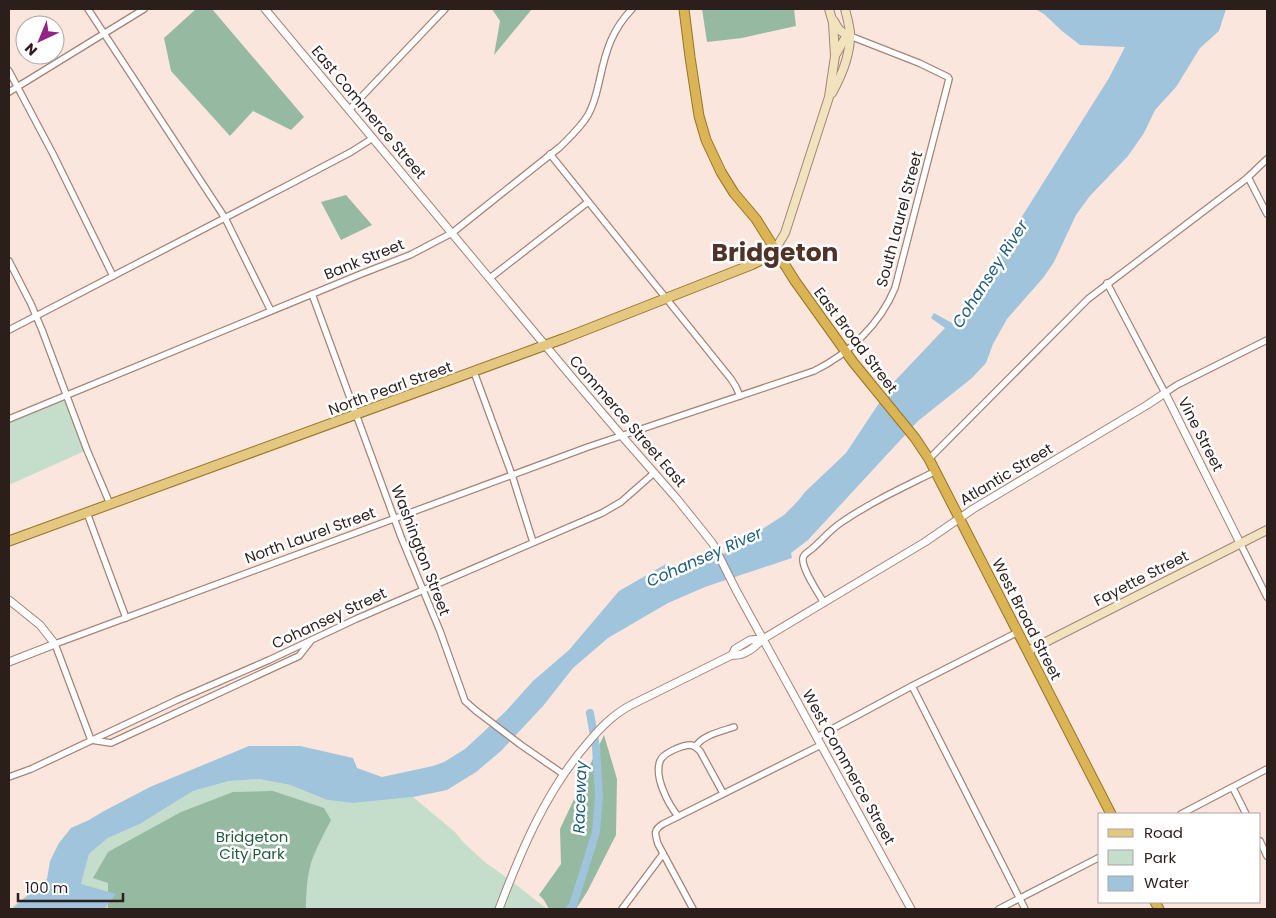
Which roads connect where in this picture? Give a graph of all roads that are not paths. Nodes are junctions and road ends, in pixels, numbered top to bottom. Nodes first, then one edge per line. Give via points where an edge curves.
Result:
1 (88, 9) edge
2 (144, 9) edge
3 (265, 9) edge
4 (445, 9) edge
5 (632, 9) edge
6 (684, 9) edge
7 (845, 9) edge
8 (830, 13) edge
9 (104, 33) junction
10 (850, 36) junction
11 (835, 56) junction
12 (9, 71) edge
13 (17, 87) junction
14 (9, 92) edge
15 (829, 97) junction
16 (349, 110) junction
17 (373, 138) junction
18 (550, 154) junction
19 (1267, 159) edge
20 (1248, 176) junction
21 (588, 202) junction
22 (1267, 214) edge
23 (224, 218) junction
24 (452, 233) junction
25 (775, 250) junction
26 (9, 261) edge
27 (113, 276) junction
28 (490, 278) junction
29 (1108, 283) junction
30 (312, 294) junction
31 (666, 298) junction
32 (271, 311) junction
33 (36, 316) junction
34 (9, 330) edge
35 (1267, 340) edge
36 (546, 346) junction
37 (846, 351) junction
38 (474, 372) junction
39 (1165, 393) junction
40 (67, 395) junction
41 (740, 396) junction
42 (356, 415) junction
43 (9, 419) edge
44 (621, 436) junction
45 (915, 438) joint
46 (929, 458) junction
47 (936, 471) junction
48 (654, 473) junction
49 (512, 475) junction
50 (110, 504) junction
51 (88, 512) junction
52 (394, 518) junction
53 (960, 518) junction
54 (1267, 530) edge
55 (9, 541) edge
56 (533, 542) junction
57 (1240, 543) junction
58 (422, 590) junction
59 (1267, 597) edge
60 (9, 600) edge
61 (824, 603) junction
62 (126, 618) junction
63 (1018, 632) junction
64 (763, 639) junction
65 (311, 640) junction
66 (55, 644) junction
67 (1028, 651) junction
68 (9, 662) edge
69 (912, 686) junction
70 (734, 727) dead end
71 (817, 737) junction
72 (91, 740) junction
73 (821, 745) junction
74 (696, 746) junction
75 (1267, 769) edge
76 (563, 774) junction
77 (9, 778) edge
78 (1232, 788) junction
79 (723, 793) junction
80 (1110, 813) edge
81 (1183, 813) edge
82 (1245, 813) edge
83 (678, 816) junction
84 (1261, 843) edge
85 (663, 854) junction
86 (1267, 856) edge
87 (1098, 858) edge
88 (1019, 898) junction
89 (499, 909) edge
90 (622, 909) edge
91 (693, 909) edge
92 (911, 909) edge
93 (998, 909) edge
94 (1025, 909) edge

1 - 9 street
2 - 9 street
3 - 16 street, East Commerce Street
4 - 16 street
5 - 18 street, Bank Street via 610,40 595,100 588,114 571,137
6 - 25 highway, East Broad Street via 697,108 708,146 734,193 756,219
7 - 10 main road
8 - 10 main road via 838,29
8 - 11 main road
9 - 13 street
9 - 23 street
10 - 11 main road
10 - 15 main road via 845,66
10 - 37 street, South Laurel Street via 948,77 895,288 883,312
11 - 15 main road
12 - 13 street
13 - 14 street
13 - 27 street
15 - 25 main road via 785,233
16 - 17 street, East Commerce Street
17 - 23 street
17 - 24 street, East Commerce Street
18 - 21 street
18 - 24 street, Bank Street
19 - 20 street
20 - 22 street
20 - 29 street
21 - 28 street
21 - 31 street
23 - 27 street
23 - 32 street
24 - 28 street, Commerce Street East
24 - 30 street, Bank Street via 410,255
25 - 31 main road, North Pearl Street via 751,265
25 - 37 highway, East Broad Street
26 - 33 street
27 - 33 street
28 - 36 street, Commerce Street East
29 - 39 street, Vine Street
29 - 46 street via 1088,299
30 - 32 street, Bank Street
30 - 42 street, Washington Street
31 - 36 main road, North Pearl Street
31 - 41 street via 731,379
32 - 40 street, Bank Street
33 - 34 street
33 - 40 street
35 - 39 street, Atlantic Street
36 - 38 main road, North Pearl Street
36 - 44 street, Commerce Street East
37 - 41 street, South Laurel Street via 814,371
37 - 45 highway, East Broad Street
38 - 42 main road, North Pearl Street
38 - 49 street
39 - 53 street, Atlantic Street
39 - 57 street, Vine Street
40 - 43 street, Bank Street
40 - 50 street
41 - 44 street, South Laurel Street
42 - 50 main road, North Pearl Street
42 - 52 street, Washington Street
44 - 48 street, Commerce Street East
44 - 49 street, North Laurel Street
45 - 46 highway, West Broad Street
46 - 47 highway, West Broad Street
47 - 53 highway, West Broad Street
47 - 61 street via 877,500 840,523 804,554 804,566
48 - 56 street, Cohansey Street via 615,506
48 - 64 street, Commerce Street East via 702,530
49 - 52 street, North Laurel Street
49 - 56 street
50 - 51 main road, North Pearl Street
51 - 55 main road, North Pearl Street
51 - 62 street
52 - 58 street, Washington Street
52 - 62 street, North Laurel Street
53 - 61 street, Atlantic Street
53 - 63 highway, West Broad Street
54 - 57 main road, Fayette Street
56 - 58 street, Cohansey Street
57 - 59 street, Vine Street
57 - 67 main road, Fayette Street
58 - 65 street, Cohansey Street
58 - 76 street, Washington Street via 465,700
60 - 66 street via 40,625
61 - 64 street, Atlantic Street
62 - 66 street, North Laurel Street
63 - 67 highway, West Broad Street
63 - 69 street
64 - 71 street, West Commerce Street
64 - 76 street, Atlantic Street via 738,656 732,655 624,708 597,731
65 - 72 street, Cohansey Street
65 - 72 street via 299,656 111,743
66 - 68 street, North Laurel Street
66 - 72 street
67 - 80 highway, West Broad Street
69 - 71 street
69 - 88 street
70 - 74 street via 705,738
71 - 73 street, West Commerce Street
72 - 77 street, Cohansey Street
73 - 79 street
73 - 92 street, West Commerce Street
74 - 79 street
74 - 83 street via 669,752 660,761 658,773 663,789
75 - 78 street
76 - 89 street, Atlantic Street via 529,835
78 - 81 street
78 - 82 street
79 - 83 street
83 - 85 street via 655,832
84 - 86 street
85 - 90 street
85 - 91 street
87 - 88 street
88 - 93 street
88 - 94 street

